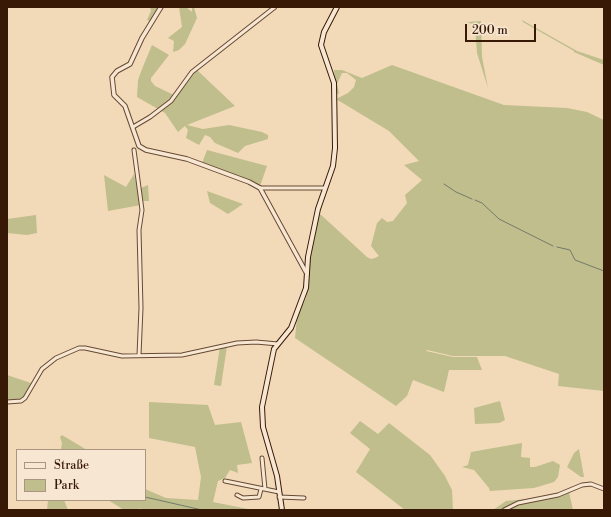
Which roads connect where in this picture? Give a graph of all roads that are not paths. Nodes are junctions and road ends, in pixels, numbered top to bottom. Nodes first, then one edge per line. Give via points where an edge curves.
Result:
1 (161, 7) edge
2 (275, 7) edge
3 (337, 7) edge
4 (133, 127) junction
5 (134, 150) dead end
6 (260, 188) junction
7 (324, 188) junction
8 (307, 274) junction
9 (278, 344) junction
10 (139, 355) junction
11 (7, 402) edge
12 (262, 458) dead end
13 (226, 481) dead end
14 (263, 489) junction
15 (604, 489) edge
16 (279, 492) junction
17 (237, 495) dead end
18 (279, 497) junction
19 (304, 498) dead end
20 (282, 510) edge
21 (504, 510) edge

1 - 4 street via 130,64 112,77 114,95 122,102
2 - 4 street via 192,72 171,101
3 - 7 main road via 321,42 331,70 334,91 334,158
4 - 6 street via 142,148 187,159
5 - 10 street via 142,210 139,230
6 - 7 street
6 - 8 street
7 - 8 main road via 309,250
8 - 9 main road via 306,288 296,310 294,322 288,334
9 - 10 street via 237,343 182,355
9 - 16 main road via 272,357 262,419
10 - 11 street via 110,354 85,348 60,356 42,369 24,398
12 - 14 street
13 - 14 street
14 - 16 street
14 - 17 street via 258,497 243,498
15 - 21 street via 591,484 582,485 558,495 518,503
16 - 18 main road
18 - 19 street
18 - 20 main road

